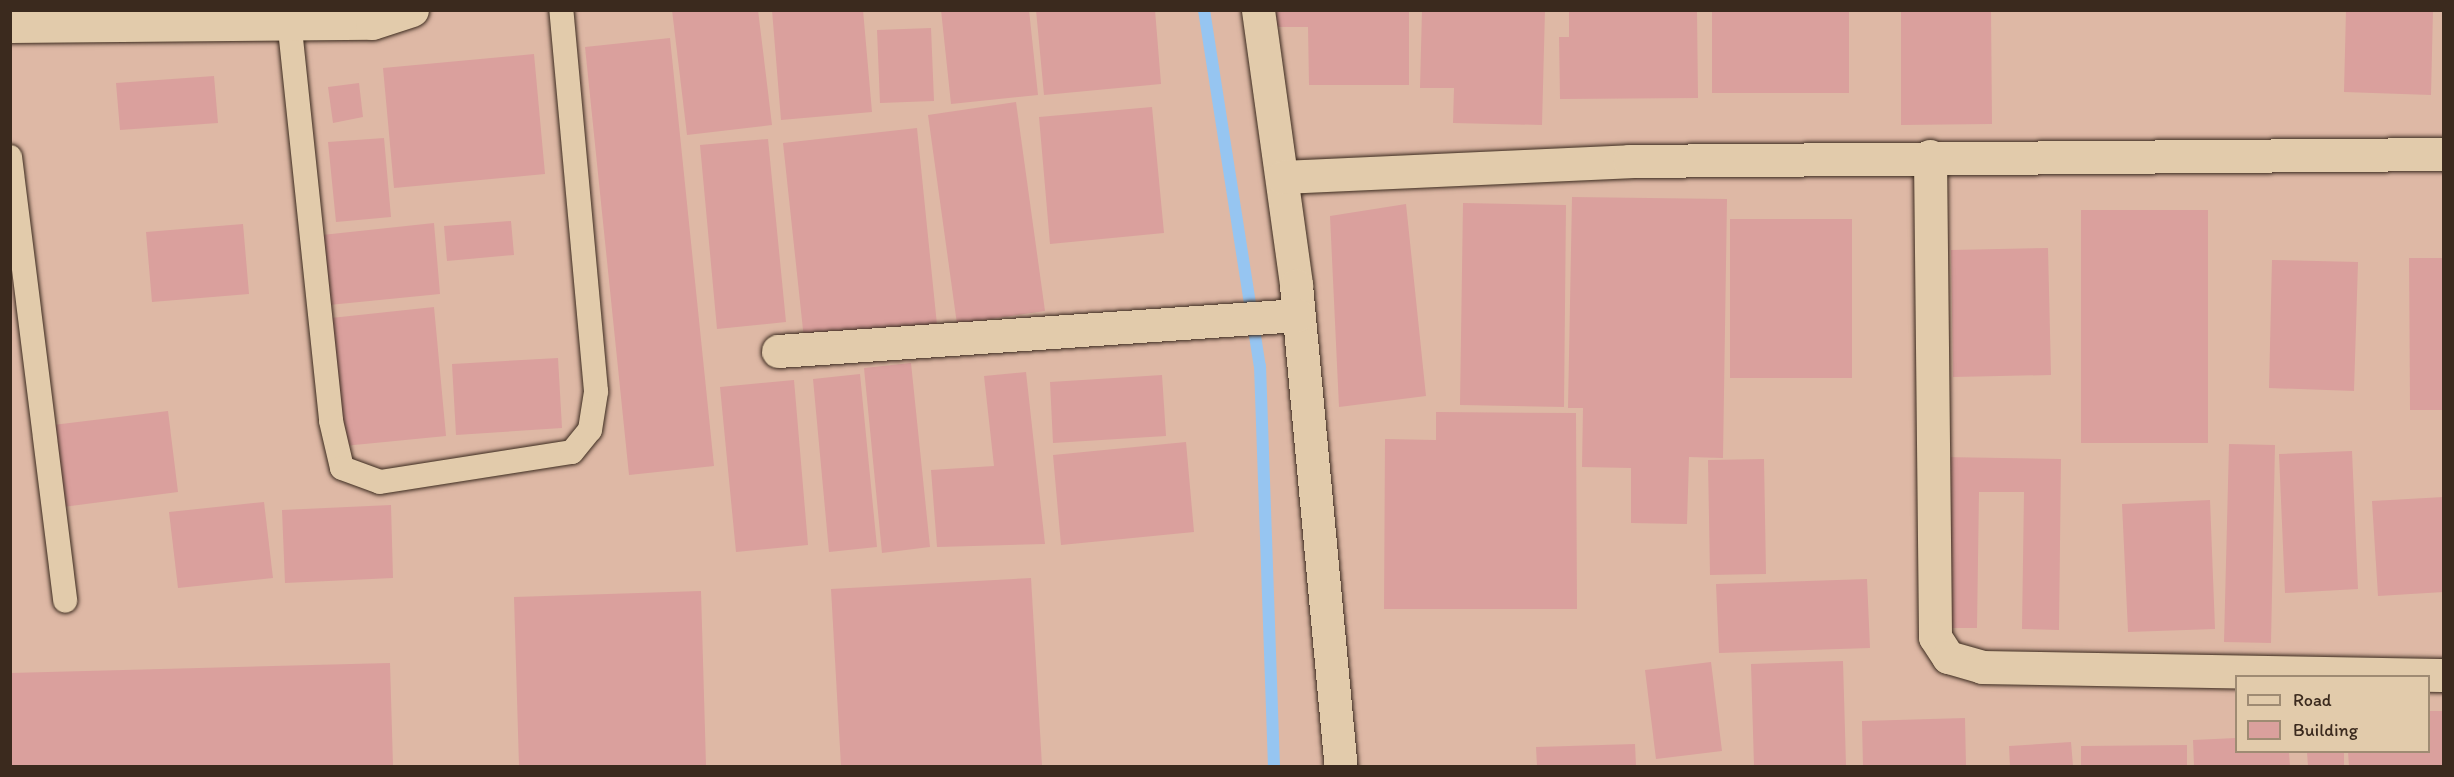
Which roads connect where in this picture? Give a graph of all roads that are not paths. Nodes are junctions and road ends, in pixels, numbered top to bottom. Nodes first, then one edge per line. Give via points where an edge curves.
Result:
1 (412, 10) edge
2 (561, 10) edge
3 (1258, 10) edge
4 (288, 16) edge
5 (10, 26) edge
6 (2444, 154) edge
7 (1930, 156) junction
8 (10, 157) edge
9 (1282, 177) junction
10 (1298, 315) junction
11 (778, 351) dead end
12 (64, 602) dead end
13 (2444, 675) edge
14 (1341, 766) edge

1 - 4 street via 372,23
2 - 4 lane via 596,391 590,430 572,452 380,482 342,468 331,421
3 - 9 street
4 - 5 street
6 - 7 street
7 - 9 street via 1629,161
7 - 13 street via 1935,637 1948,657 1982,667
8 - 12 lane
9 - 10 street
10 - 11 street
10 - 14 street

